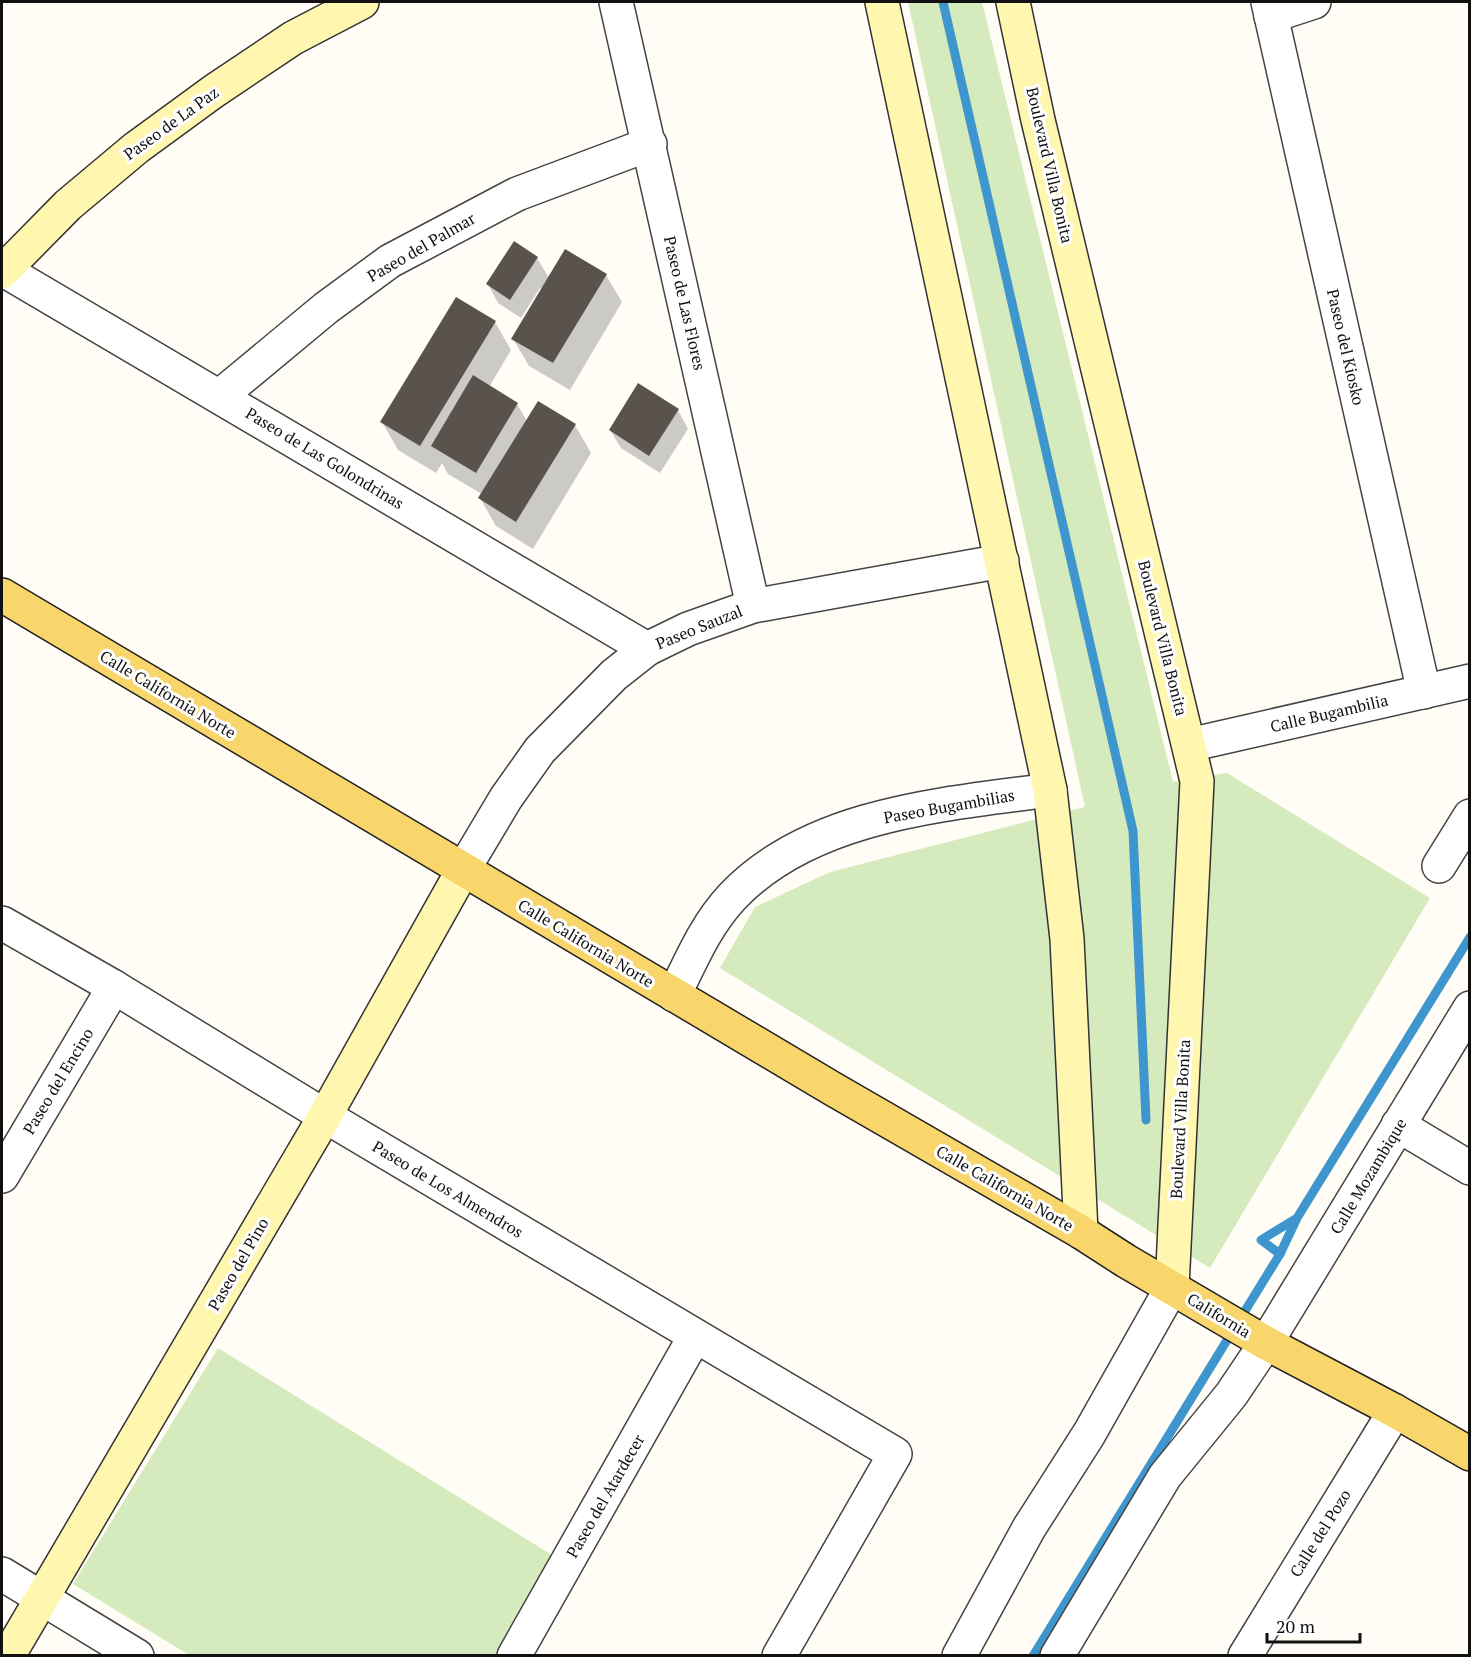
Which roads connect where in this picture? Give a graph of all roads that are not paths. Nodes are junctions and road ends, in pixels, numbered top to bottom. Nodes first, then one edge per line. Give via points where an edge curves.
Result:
1 (362, 2) edge
2 (616, 2) edge
3 (882, 2) edge
4 (1014, 2) edge
5 (1314, 2) edge
6 (1269, 9) edge
7 (650, 144) junction
8 (2, 270) edge
9 (220, 396) junction
10 (1002, 561) junction
11 (2, 595) edge
12 (753, 606) junction
13 (647, 649) junction
14 (1470, 681) edge
15 (1424, 692) junction
16 (1189, 745) junction
17 (1050, 790) junction
18 (1470, 816) edge
19 (1439, 867) dead end
20 (463, 870) junction
21 (2, 923) edge
22 (114, 987) junction
23 (675, 995) junction
24 (1470, 1008) edge
25 (325, 1116) junction
26 (1398, 1125) junction
27 (1470, 1168) edge
28 (2, 1176) edge
29 (1081, 1232) junction
30 (1172, 1287) junction
31 (695, 1336) junction
32 (1266, 1343) junction
33 (1395, 1411) junction
34 (1470, 1454) edge
35 (2, 1574) edge
36 (42, 1598) junction
37 (1248, 1654) edge
38 (8, 1656) edge
39 (137, 1656) edge
40 (514, 1656) edge
41 (779, 1656) edge
42 (959, 1656) edge
43 (1057, 1656) edge

1 - 8 street, Paseo de La Paz via 293,38 136,148
2 - 7 street, Paseo de Las Flores
3 - 10 street
4 - 16 street, Boulevard Villa Bonita via 1038,120
5 - 6 street
6 - 15 street, Paseo del Kiosko
7 - 9 street, Paseo del Palmar via 517,194 390,261
7 - 12 street, Paseo de Las Flores
8 - 9 street, Paseo de Las Golondrinas
9 - 13 street, Paseo de Las Golondrinas
10 - 12 street, Paseo Sauzal
10 - 17 street
11 - 20 main road, Calle California Norte
12 - 13 street, Paseo Sauzal via 688,629
13 - 20 street, Paseo Sauzal via 614,675 540,750
14 - 15 street, Calle Bugambilia
15 - 16 street, Calle Bugambilia
16 - 30 street, Boulevard Villa Bonita via 1197,781
17 - 23 street, Paseo Bugambilias via 883,816 799,848 757,874 731,898 701,938
17 - 29 street via 1068,939
18 - 19 street
20 - 23 main road, Calle California Norte
20 - 25 street, Paseo del Pino
21 - 22 street, Paseo de Los Almendros
22 - 25 street, Paseo de Los Almendros
22 - 28 street, Paseo del Encino
23 - 29 main road, Calle California Norte
24 - 26 street, Calle Mozambique
25 - 31 street, Paseo de Los Almendros
25 - 36 street, Paseo del Pino
26 - 27 street
26 - 32 street, Calle Mozambique
29 - 30 main road, Calle California Norte
30 - 32 main road, California
30 - 42 street via 1089,1434 1029,1528
31 - 40 street, Paseo del Atardecer
31 - 41 street, Paseo de Los Almendros via 895,1454
32 - 33 main road
32 - 43 street, Calle Mozambique via 1232,1395 1153,1494
33 - 34 main road
33 - 37 street, Calle del Pozo
35 - 36 street
36 - 38 street, Paseo del Pino
36 - 39 street

